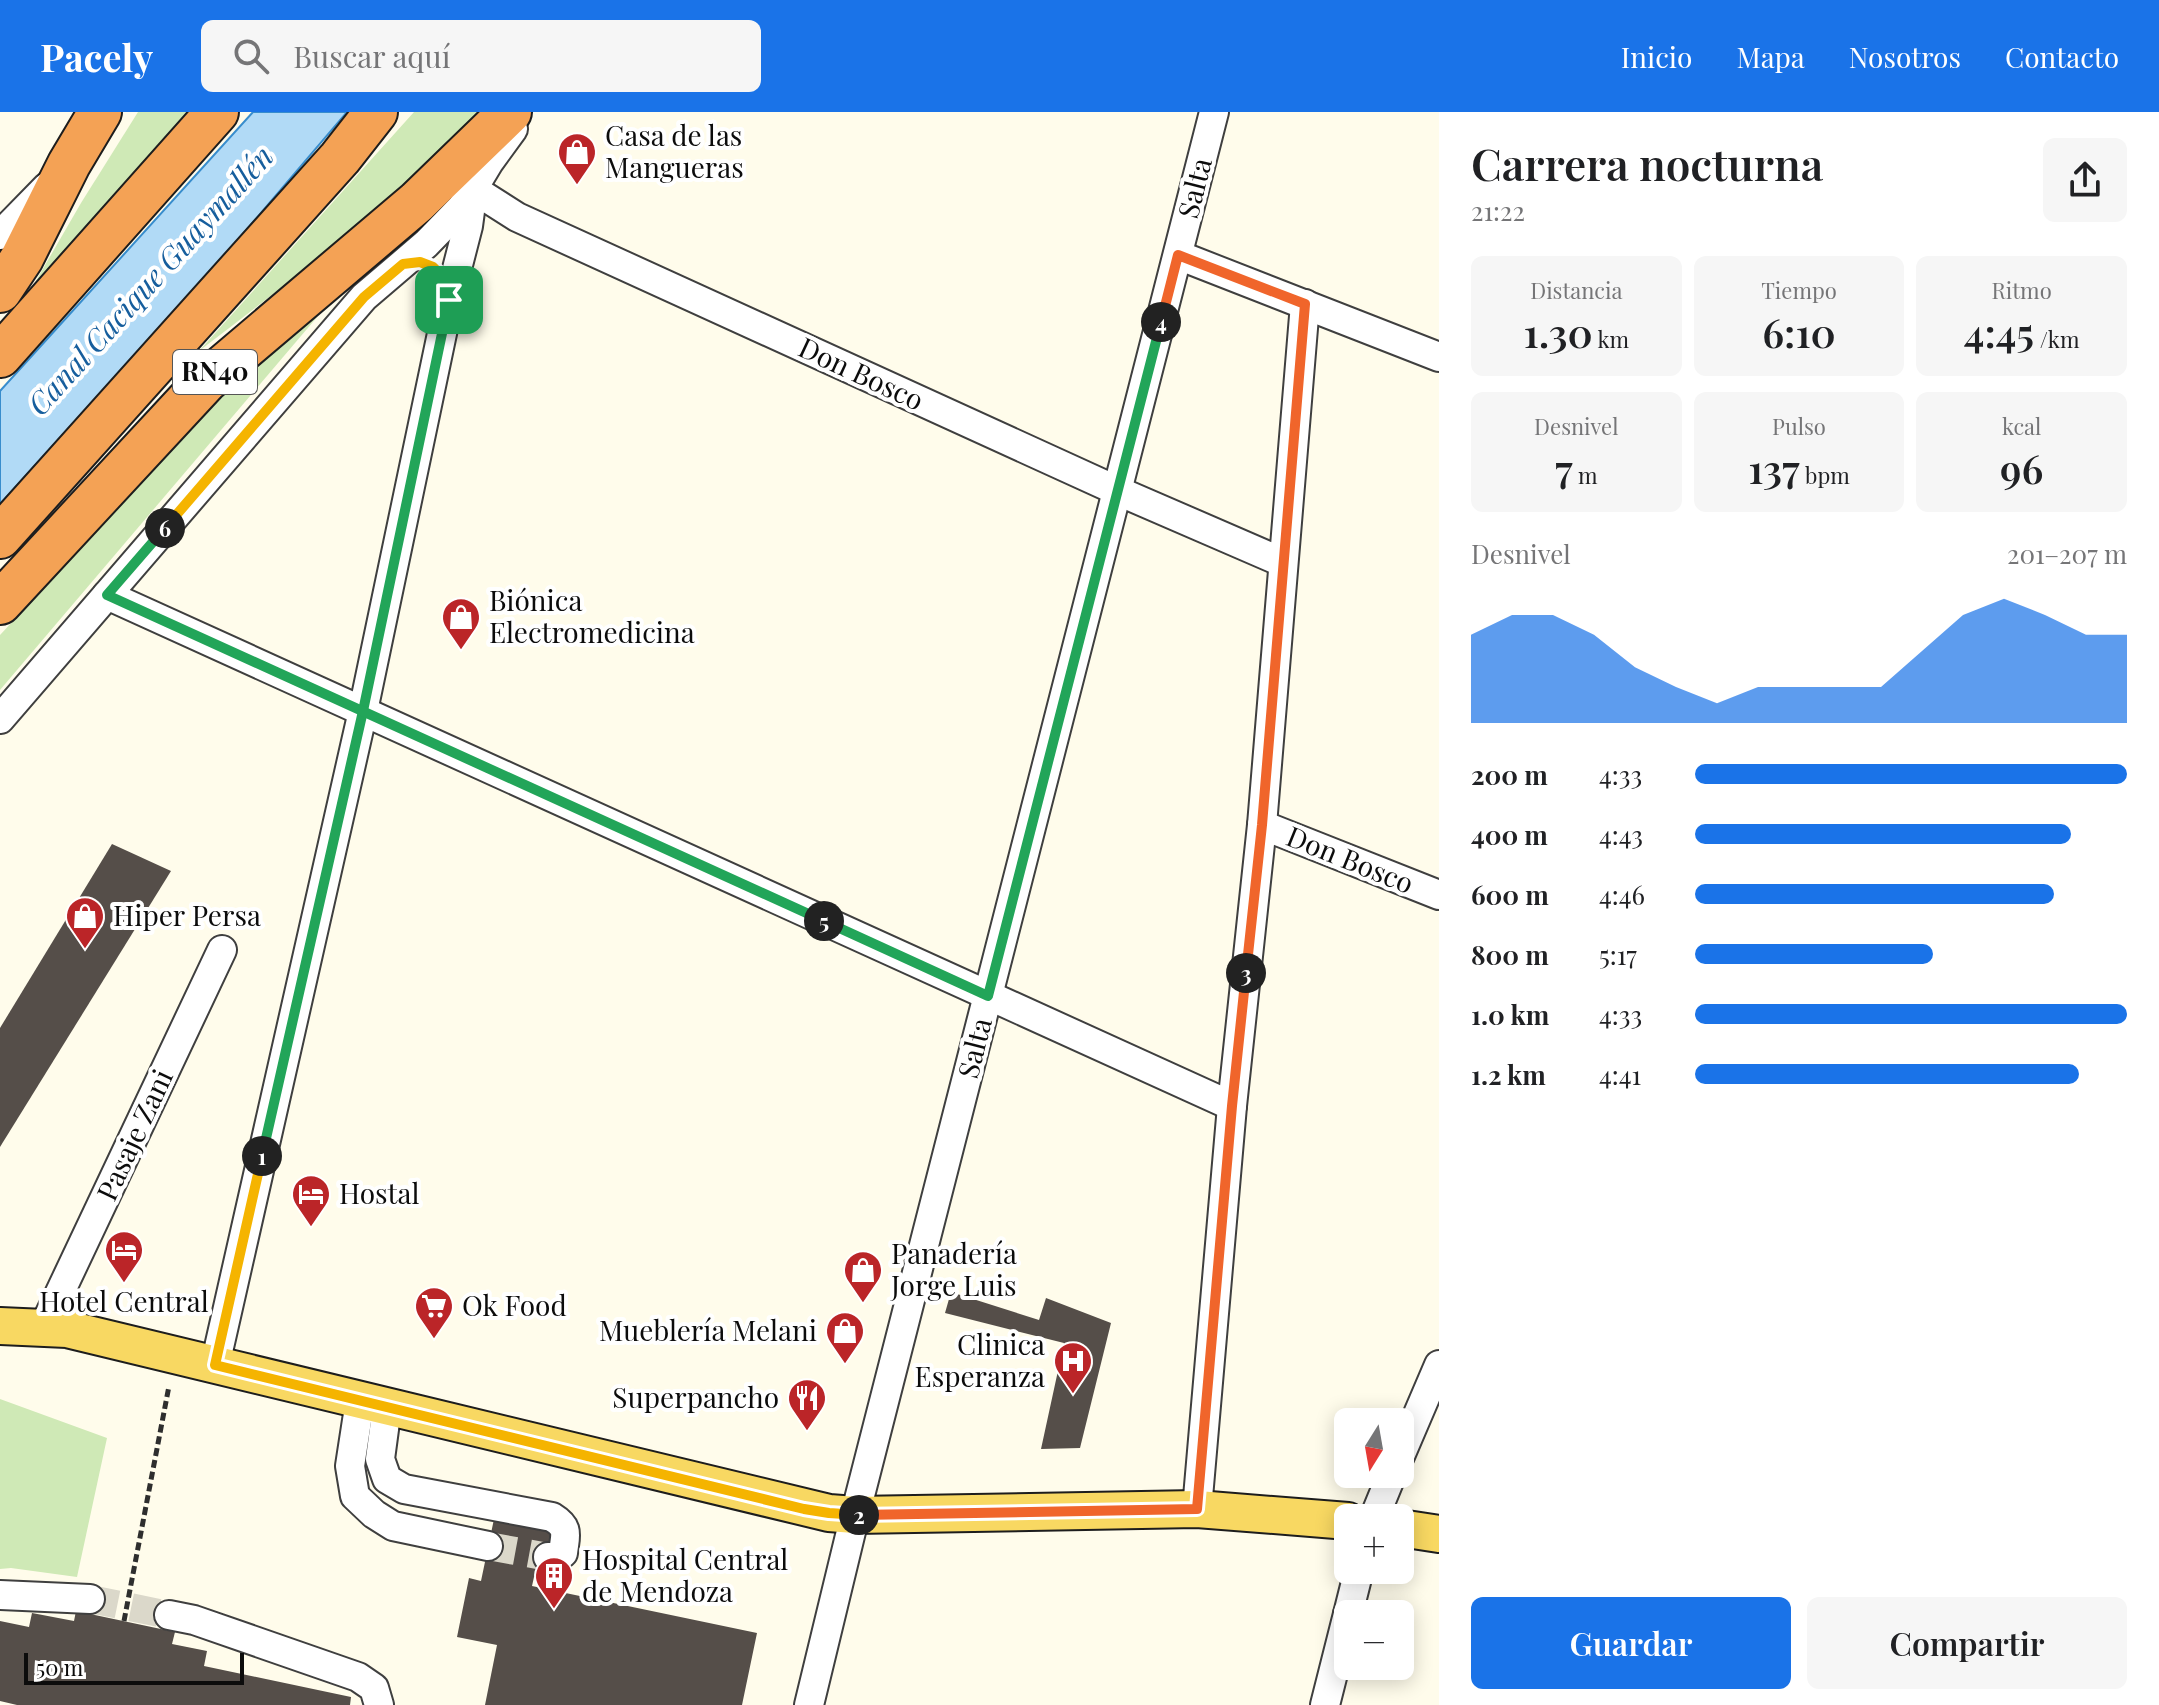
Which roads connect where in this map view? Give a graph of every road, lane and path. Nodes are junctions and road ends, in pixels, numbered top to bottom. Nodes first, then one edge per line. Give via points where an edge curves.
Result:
1 (100, 112) edge
2 (217, 112) edge
3 (376, 112) edge
4 (510, 112) edge
5 (526, 112) edge
6 (1214, 112) edge
7 (69, 164) junction
8 (463, 177) junction
9 (0, 235) edge
10 (1178, 255) junction
11 (403, 264) junction
12 (0, 291) edge
13 (449, 300) junction
14 (1305, 304) junction
15 (0, 356) edge
16 (1439, 357) edge
17 (1118, 491) junction
18 (0, 537) edge
19 (1282, 562) junction
20 (107, 595) junction
21 (0, 603) edge
22 (363, 711) junction
23 (0, 719) edge
24 (1262, 825) junction
25 (1439, 895) edge
26 (222, 950) dead end
27 (988, 996) junction
28 (1232, 1106) junction
29 (0, 1299) edge
30 (57, 1325) junction
31 (0, 1326) edge
32 (215, 1365) junction
33 (1439, 1365) edge
34 (373, 1404) junction
35 (164, 1416) dead end
36 (1414, 1423) edge
37 (1197, 1509) junction
38 (855, 1515) junction
39 (1334, 1520) edge
40 (1414, 1530) edge
41 (1439, 1534) edge
42 (488, 1546) tunnel mouth
43 (548, 1557) dead end
44 (0, 1595) edge
45 (90, 1599) tunnel mouth
46 (169, 1615) tunnel mouth
47 (124, 1621) dead end
48 (1334, 1669) edge
49 (379, 1705) edge
50 (809, 1705) edge
51 (1325, 1705) edge

1 - 7 highway
2 - 15 highway
3 - 18 highway, RN40
4 - 8 highway, RN40
5 - 8 street via 489,162
6 - 10 street, Salta
7 - 9 street
7 - 12 highway
8 - 11 street via 462,207
8 - 13 street via 468,226
8 - 17 street, Don Bosco via 517,217
8 - 21 highway, RN40 via 417,202 206,381
10 - 14 street
10 - 17 street, Salta
11 - 13 street via 433,267 443,277
11 - 20 street via 364,297
13 - 22 street
14 - 16 street
14 - 19 street
17 - 19 street, Don Bosco
17 - 27 street, Salta
19 - 24 street
20 - 22 street
20 - 23 street
22 - 27 street
22 - 32 street
24 - 25 street, Don Bosco
24 - 28 street
26 - 30 street, Pasaje Zani
27 - 28 street
27 - 38 street, Salta
28 - 37 street
29 - 30 main road
30 - 31 main road
30 - 32 main road
32 - 34 main road
33 - 36 street
34 - 38 main road via 804,1509
34 - 42 street via 350,1466 355,1496 393,1526
34 - 43 street via 387,1479 404,1489 552,1517 566,1531 563,1553
35 - 47 path
37 - 38 main road
37 - 39 main road
38 - 50 street, Salta
40 - 41 main road
44 - 45 street
46 - 49 street via 358,1677 374,1688
48 - 51 street

